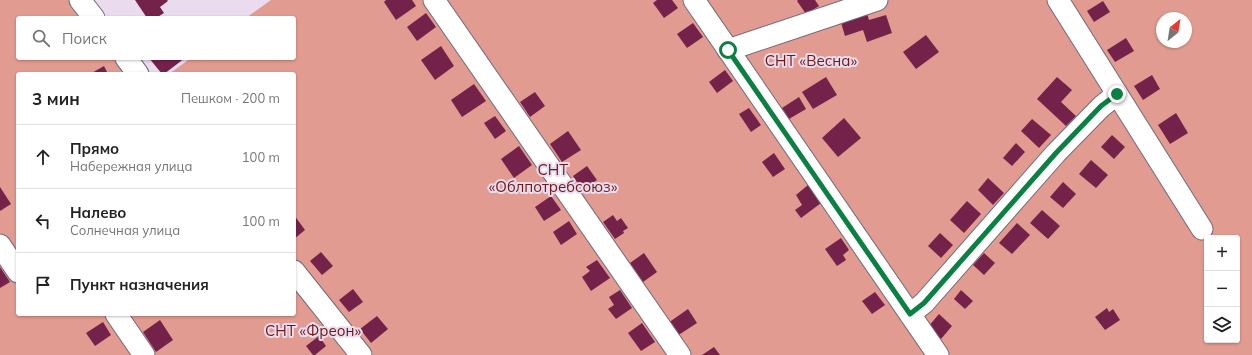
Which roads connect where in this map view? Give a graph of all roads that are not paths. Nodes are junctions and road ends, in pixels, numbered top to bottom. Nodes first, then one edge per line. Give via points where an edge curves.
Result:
1 (80, 0) edge
2 (434, 0) edge
3 (694, 0) edge
4 (877, 0) edge
5 (1058, 0) edge
6 (92, 16) edge
7 (728, 50) junction
8 (128, 60) edge
9 (136, 72) edge
10 (1117, 94) junction
11 (1202, 229) dead end
12 (0, 245) edge
13 (16, 269) edge
14 (296, 274) edge
15 (910, 314) junction
16 (117, 316) edge
17 (144, 355) edge
18 (361, 355) edge
19 (680, 355) edge
20 (938, 355) edge

1 - 6 street
2 - 19 street
3 - 7 street
4 - 7 street
5 - 10 street
7 - 15 street
8 - 9 street
10 - 11 street
10 - 15 street via 1101,106 1056,153 924,303
12 - 13 street
14 - 18 street
15 - 20 street
16 - 17 street

